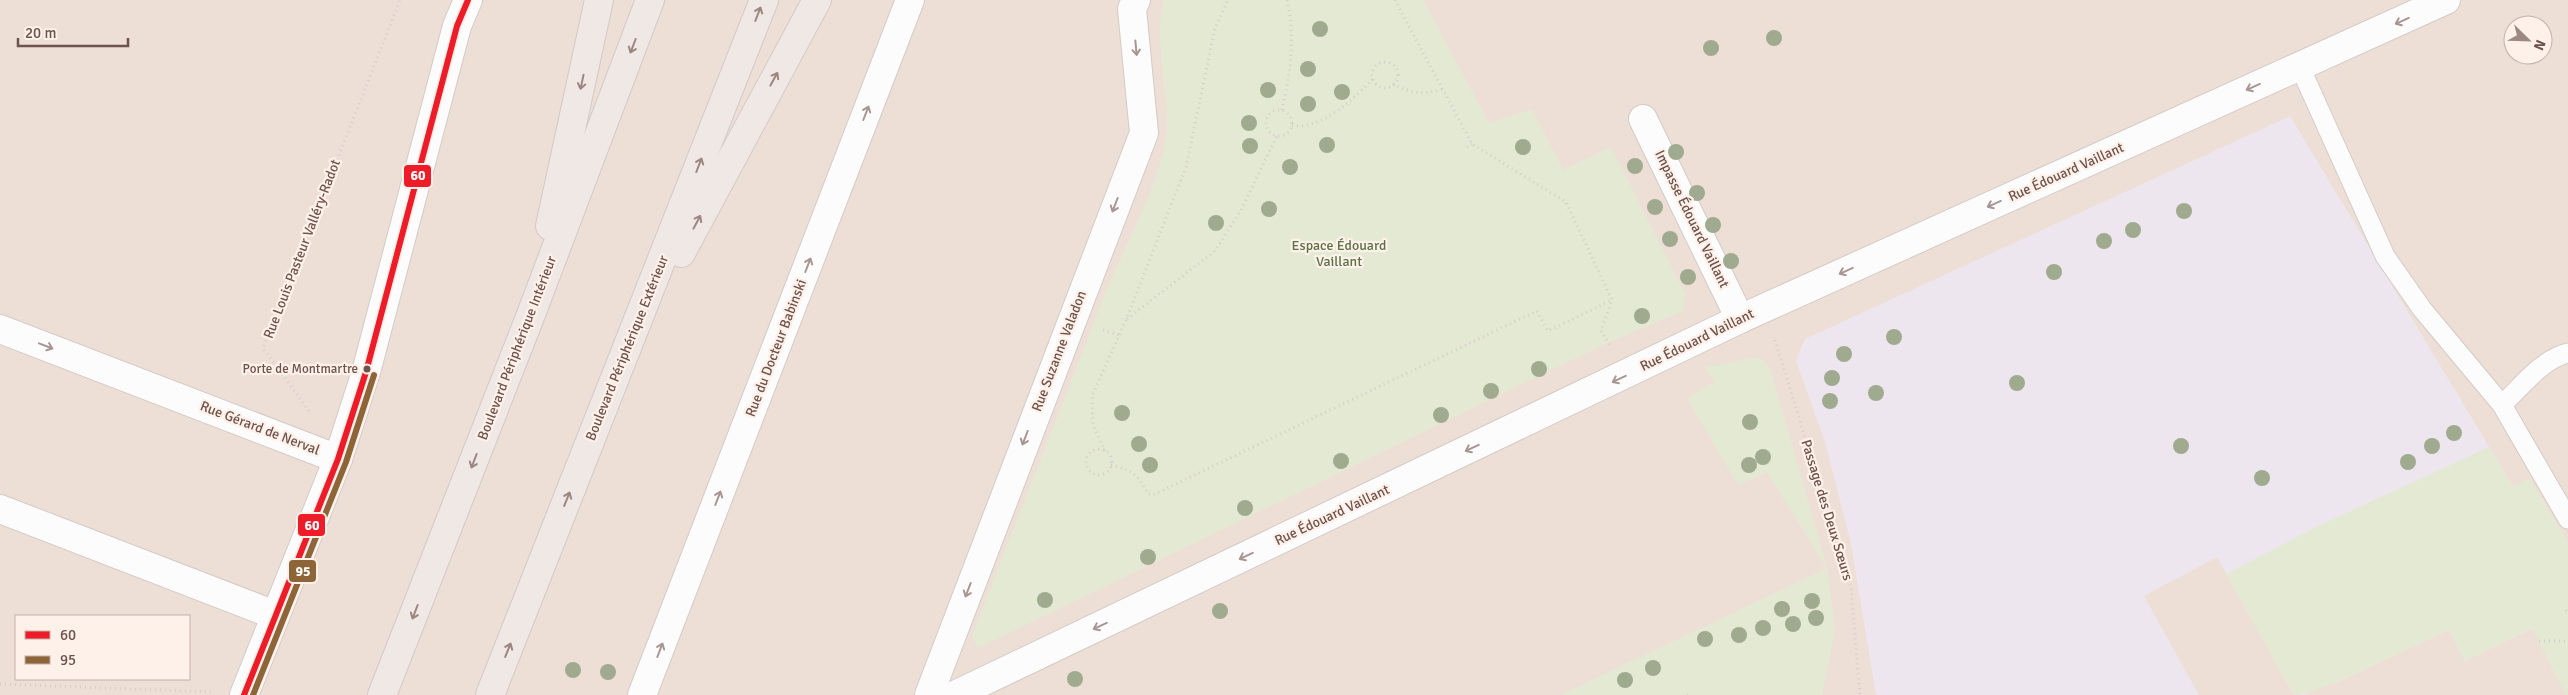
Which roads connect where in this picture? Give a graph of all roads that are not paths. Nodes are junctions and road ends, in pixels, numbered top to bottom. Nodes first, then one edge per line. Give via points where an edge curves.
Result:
1 (468, 0) edge
2 (600, 0) edge
3 (650, 0) edge
4 (764, 0) edge
5 (817, 0) edge
6 (910, 0) edge
7 (1136, 0) edge
8 (2446, 0) edge
9 (2300, 67) junction
10 (1643, 119) dead end
11 (530, 317) junction
12 (1740, 319) junction
13 (0, 329) edge
14 (2568, 353) edge
15 (617, 374) junction
16 (2502, 405) junction
17 (338, 459) junction
18 (0, 509) edge
19 (2568, 519) edge
20 (276, 615) junction
21 (244, 695) edge
22 (382, 695) edge
23 (490, 695) edge
24 (642, 695) edge
25 (928, 695) edge
26 (956, 695) edge

1 - 17 street via 457,26 366,372
2 -> 11 highway
3 -> 11 highway, Boulevard Périphérique Intérieur
15 -> 4 highway, Boulevard Périphérique Extérieur
15 -> 5 highway
24 -> 6 street, Rue du Docteur Babinski
7 -> 25 street, Rue Suzanne Valadon via 1132,9 1144,133
8 -> 9 street, Rue Édouard Vaillant
9 -> 12 street, Rue Édouard Vaillant
9 - 16 lane via 2385,256 2422,309
10 - 12 street, Impasse Édouard Vaillant
11 -> 22 highway, Boulevard Périphérique Intérieur
12 -> 26 street, Rue Édouard Vaillant
13 -> 17 street, Rue Gérard de Nerval
14 - 16 lane via 2538,371
23 -> 15 highway, Boulevard Périphérique Extérieur
16 - 19 lane
17 - 20 street
18 - 20 street
20 - 21 street

